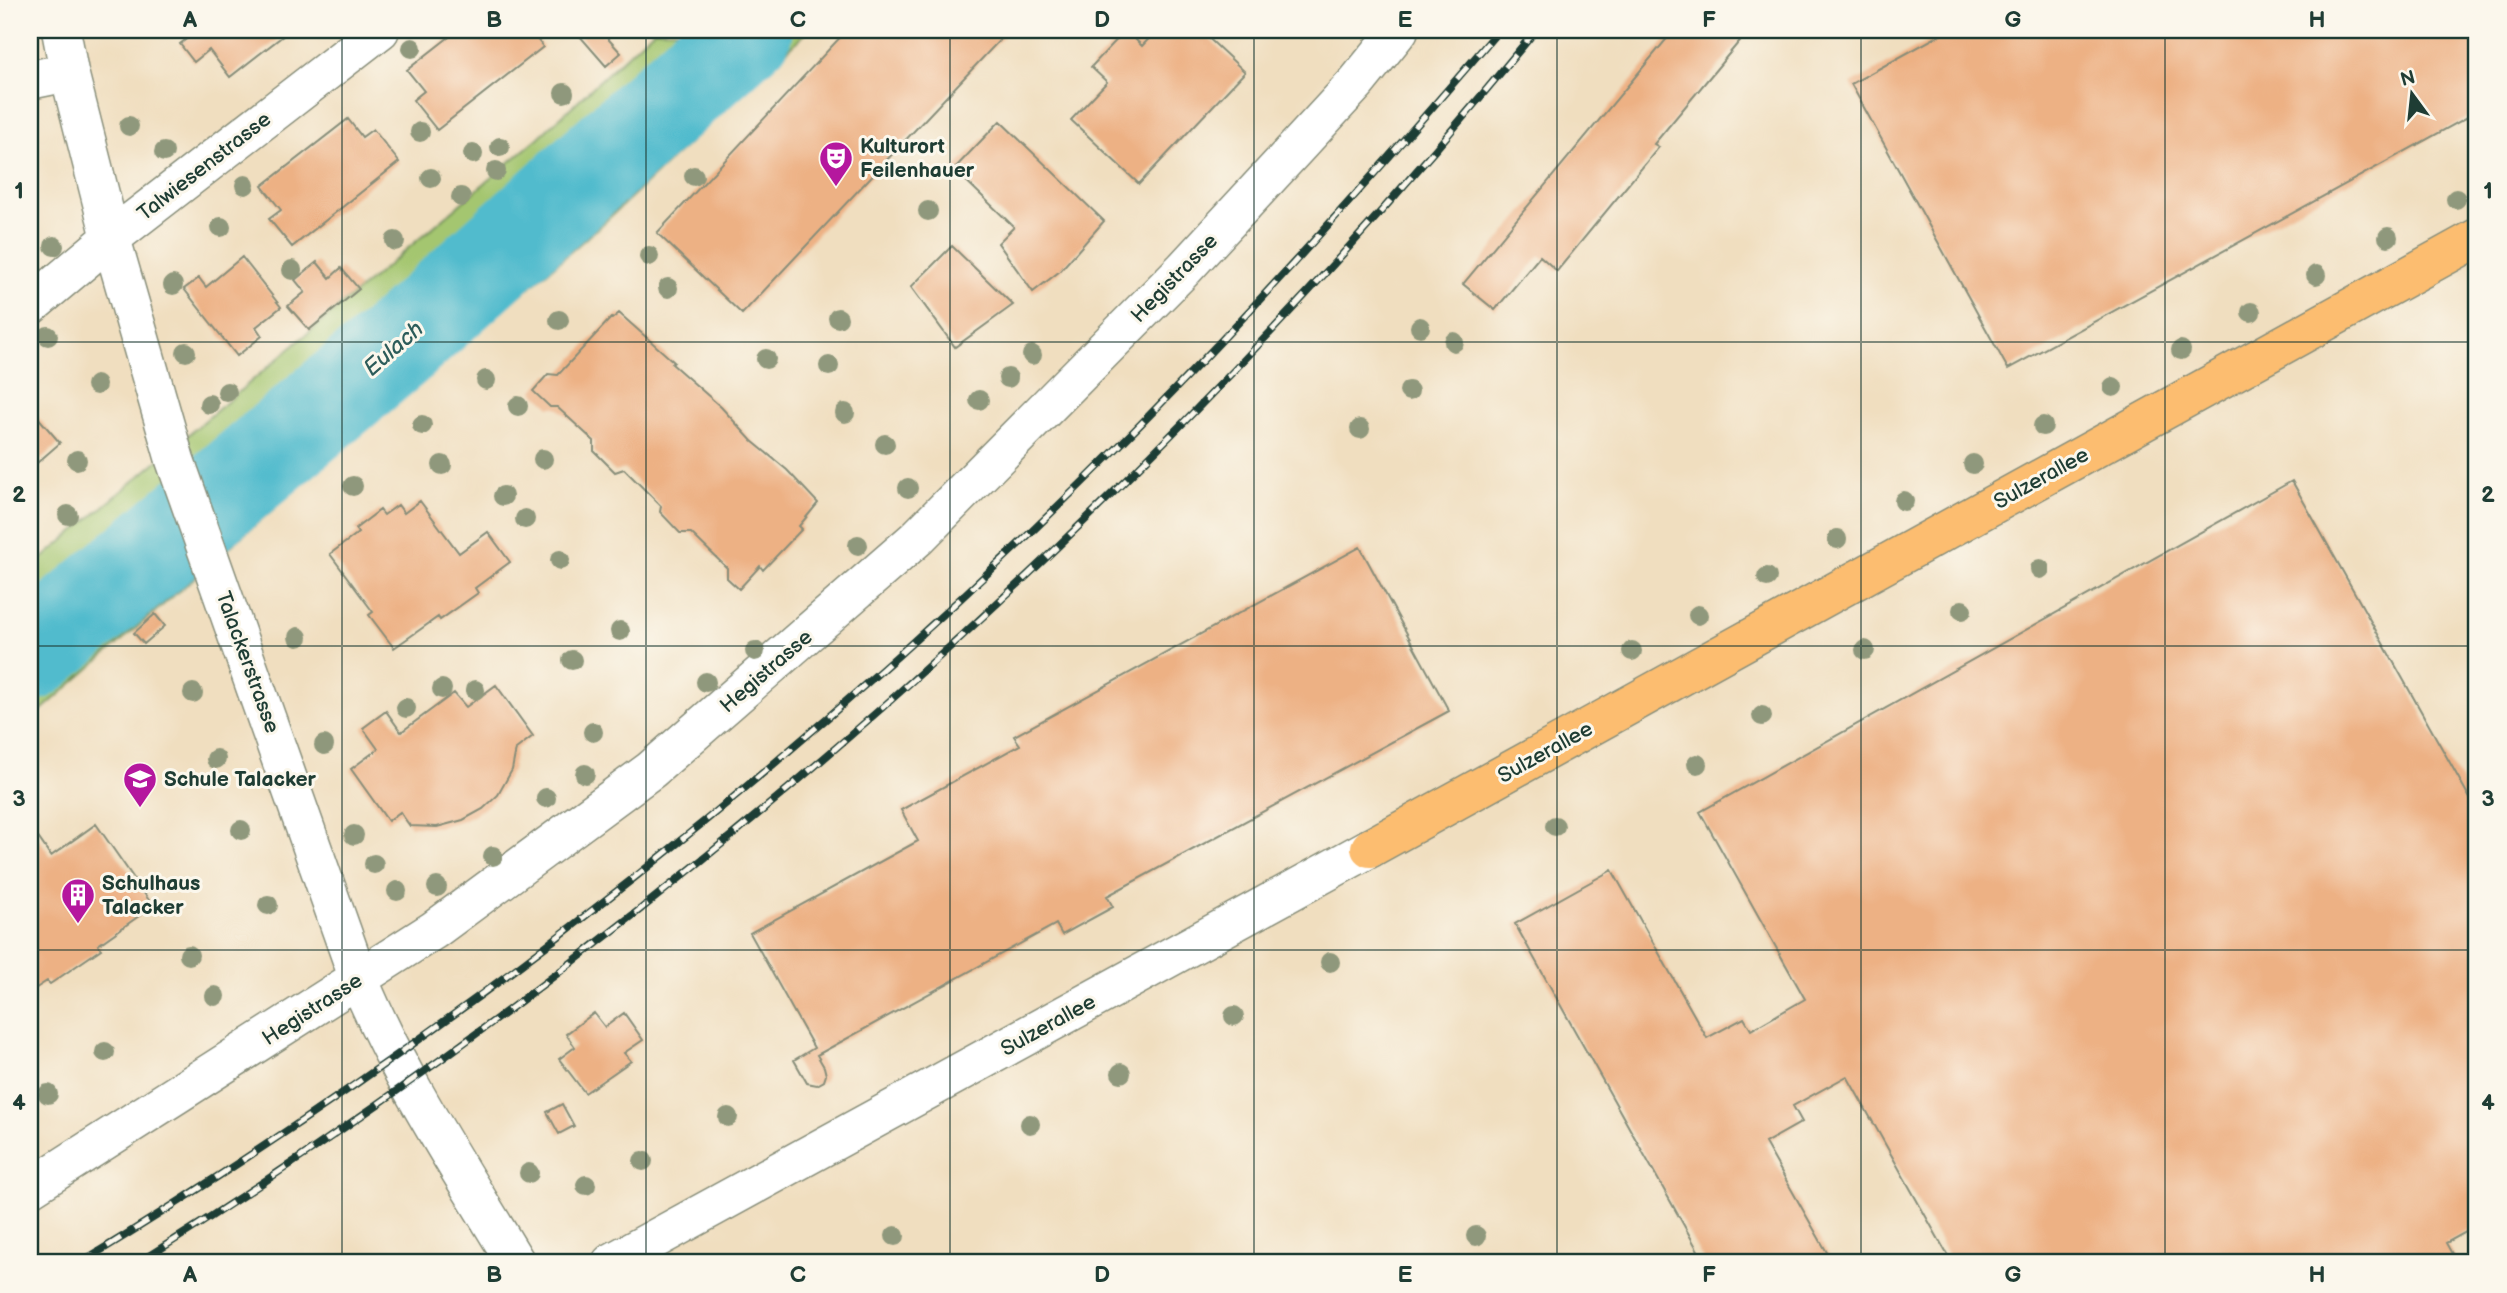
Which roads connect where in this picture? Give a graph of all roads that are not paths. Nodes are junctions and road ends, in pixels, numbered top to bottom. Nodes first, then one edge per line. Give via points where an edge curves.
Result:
1 (61, 30) edge
2 (380, 30) edge
3 (1399, 30) edge
4 (69, 72) junction
5 (30, 79) edge
6 (111, 237) junction
7 (2477, 238) edge
8 (30, 306) edge
9 (1370, 848) joint
10 (359, 979) junction
11 (30, 1188) edge
12 (516, 1263) edge
13 (611, 1263) edge

1 - 4 street, Talackerstrasse
2 - 6 street, Talwiesenstrasse
3 - 10 street, Hegistrasse via 1357,82 1184,269 917,538 651,770
4 - 5 street
4 - 6 street, Talackerstrasse
6 - 8 street, Talwiesenstrasse
6 - 10 street, Talackerstrasse via 184,484
7 - 9 main road, Sulzerallee
9 - 13 street, Sulzerallee
10 - 11 street, Hegistrasse
10 - 12 street, Talackerstrasse via 415,1092

